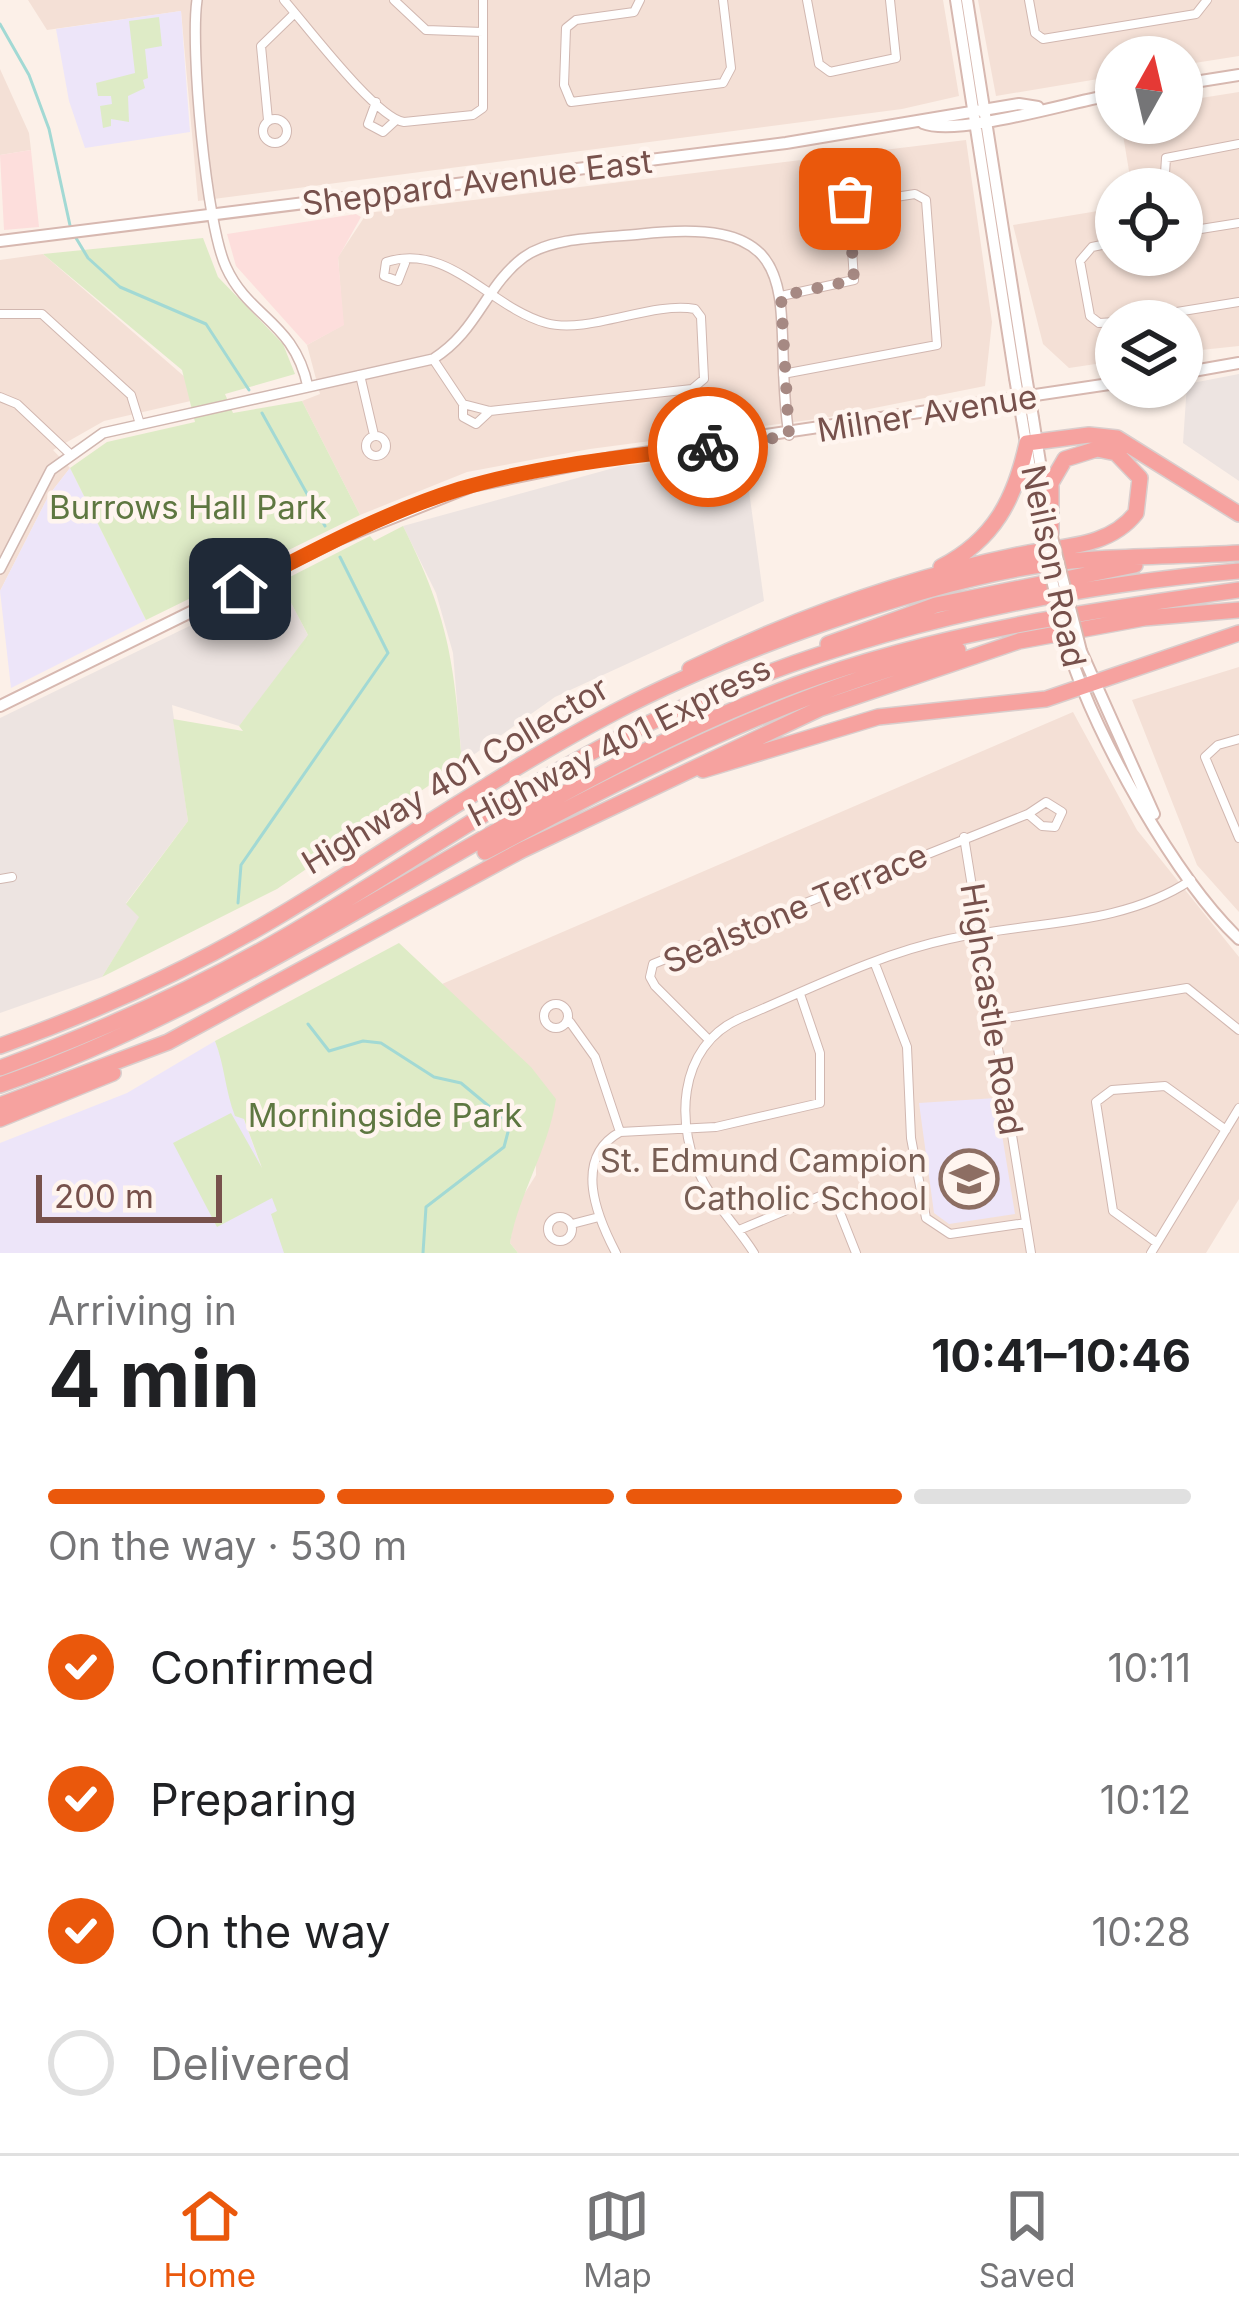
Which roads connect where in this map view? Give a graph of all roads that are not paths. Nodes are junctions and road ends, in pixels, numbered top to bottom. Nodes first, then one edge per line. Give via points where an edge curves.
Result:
1 (197, 0) edge
2 (284, 0) edge
3 (394, 0) edge
4 (483, 0) edge
5 (640, 0) edge
6 (723, 0) edge
7 (807, 0) edge
8 (890, 0) edge
9 (956, 0) edge
10 (968, 0) edge
11 (1029, 0) edge
12 (1207, 0) edge
13 (295, 13) junction
14 (483, 32) junction
15 (1239, 75) edge
16 (1203, 81) edge
17 (1095, 98) edge
18 (376, 102) junction
19 (979, 116) junction
20 (268, 120) dead end
21 (395, 121) junction
22 (1239, 144) edge
23 (1165, 168) edge
24 (213, 215) junction
25 (1239, 223) edge
26 (1203, 229) edge
27 (0, 242) edge
28 (1095, 246) edge
29 (405, 262) dead end
30 (494, 294) junction
31 (781, 296) junction
32 (1239, 302) edge
33 (1203, 308) edge
34 (0, 314) edge
35 (1095, 320) edge
36 (433, 359) junction
37 (1239, 363) edge
38 (1203, 369) edge
39 (782, 374) junction
40 (360, 375) junction
41 (1095, 386) edge
42 (308, 387) junction
43 (0, 397) edge
44 (140, 424) junction
45 (374, 435) dead end
46 (789, 436) junction
47 (1032, 442) junction
48 (69, 453) junction
49 (1239, 514) edge
50 (1046, 534) junction
51 (1239, 553) edge
52 (1161, 557) junction
53 (0, 569) edge
54 (1239, 571) edge
55 (1239, 590) edge
56 (1239, 610) edge
57 (818, 614) junction
58 (1239, 633) edge
59 (1019, 640) junction
60 (745, 682) junction
61 (1086, 684) junction
62 (0, 706) edge
63 (617, 710) junction
64 (1239, 740) edge
65 (676, 774) junction
66 (1028, 814) dead end
67 (964, 837) junction
68 (1239, 838) edge
69 (426, 874) junction
70 (12, 877) dead end
71 (0, 879) edge
72 (1191, 880) junction
73 (980, 934) junction
74 (1239, 939) edge
75 (875, 964) junction
76 (800, 994) junction
77 (994, 1020) junction
78 (570, 1022) dead end
79 (1239, 1030) edge
80 (709, 1040) junction
81 (168, 1042) junction
82 (0, 1046) edge
83 (0, 1068) edge
84 (0, 1085) edge
85 (0, 1105) edge
86 (1239, 1108) edge
87 (0, 1120) edge
88 (686, 1129) junction
89 (1226, 1130) junction
90 (620, 1132) junction
91 (599, 1217) junction
92 (1026, 1223) junction
93 (572, 1224) dead end
94 (739, 1230) junction
95 (1157, 1243) junction
96 (616, 1253) edge
97 (754, 1253) edge
98 (856, 1253) edge
99 (1031, 1253) edge
100 (1151, 1253) edge

1 - 24 street via 196,71
2 - 13 street
3 - 14 street via 426,30
4 - 14 street
5 - 6 street via 634,12 566,28 571,102 723,83 731,68
7 - 8 street via 820,64 830,72 896,58
9 - 19 main road, Neilson Road
10 - 19 main road, Neilson Road
11 - 12 street via 1035,33 1046,39 1192,15
13 - 18 street
13 - 20 street via 261,46
14 - 21 street via 479,112
15 - 16 main road
17 - 19 main road, Sheppard Avenue East
18 - 21 street
18 - 21 street via 372,128 383,132
19 - 24 main road, Sheppard Avenue East
19 - 47 main road, Neilson Road, bridge
22 - 23 street via 1166,158
24 - 27 main road, Sheppard Avenue East
24 - 42 street via 226,267 288,335
25 - 26 street
28 - 35 street via 1080,258
29 - 30 street via 442,262
30 - 31 street via 525,256 544,248 700,227 737,236 760,253
30 - 36 street via 467,334
30 - 36 street via 558,324 695,309 704,379 692,388 490,411 463,404
31 - 39 street
31 - 39 street via 851,283 857,203 915,194 926,200 938,343
32 - 33 street
34 - 44 street via 41,314 130,395
36 - 40 street
37 - 38 main road
39 - 46 street
40 - 42 street
40 - 45 street
41 - 46 main road, Milner Avenue
42 - 44 street
43 - 48 street
44 - 48 street
46 - 62 main road, Milner Avenue via 592,461 456,490 339,538
47 - 49 highway via 1117,438
47 - 50 main road, Neilson Road
47 - 57 highway via 993,530 968,553
48 - 53 street via 38,490
50 - 57 highway via 1051,483 1065,459 1097,449 1129,463 1139,478 1136,513 1107,538 962,568
50 - 61 main road, Neilson Road, bridge
51 - 52 highway, Highway 401 Collector
52 - 60 highway via 936,605
52 - 63 highway, Highway 401 Collector via 965,580 752,653
54 - 60 highway, Highway 401 Express via 1015,602
55 - 69 highway, Highway 401 Express via 1039,617 794,686 656,749
56 - 59 highway
57 - 63 highway
58 - 61 highway
59 - 65 highway via 819,709
59 - 69 highway via 935,656 804,700
60 - 83 highway, Highway 401 Express via 545,779 278,941
61 - 65 highway via 1005,707 878,717
61 - 72 main road, Neilson Road
63 - 82 highway, Highway 401 Collector via 236,940
64 - 68 street via 1205,757
65 - 81 highway
66 - 67 street, Sealstone Terrace
67 - 73 street, Highcastle Road
67 - 80 street, Sealstone Terrace via 653,964 656,986
69 - 84 highway, Highway 401 Express via 216,992
70 - 71 street
72 - 73 street via 1142,907
72 - 74 main road, Neilson Road
73 - 75 street
73 - 77 street, Highcastle Road
75 - 76 street
75 - 92 street via 907,1047 911,1138 926,1218 950,1234
76 - 80 street
76 - 88 street via 820,1053 820,1103
77 - 79 street via 1187,988
77 - 92 street, Highcastle Road
78 - 90 street via 595,1057
80 - 88 street via 686,1089
81 - 85 highway
81 - 87 highway
86 - 89 street
88 - 90 street
88 - 94 street via 705,1184
89 - 95 street
89 - 95 street via 1165,1086 1112,1090 1096,1102 1114,1211
90 - 91 street via 593,1162
91 - 93 street
91 - 96 street
92 - 99 street, Highcastle Road
94 - 97 street
94 - 98 street via 825,1194 835,1200
95 - 100 street

